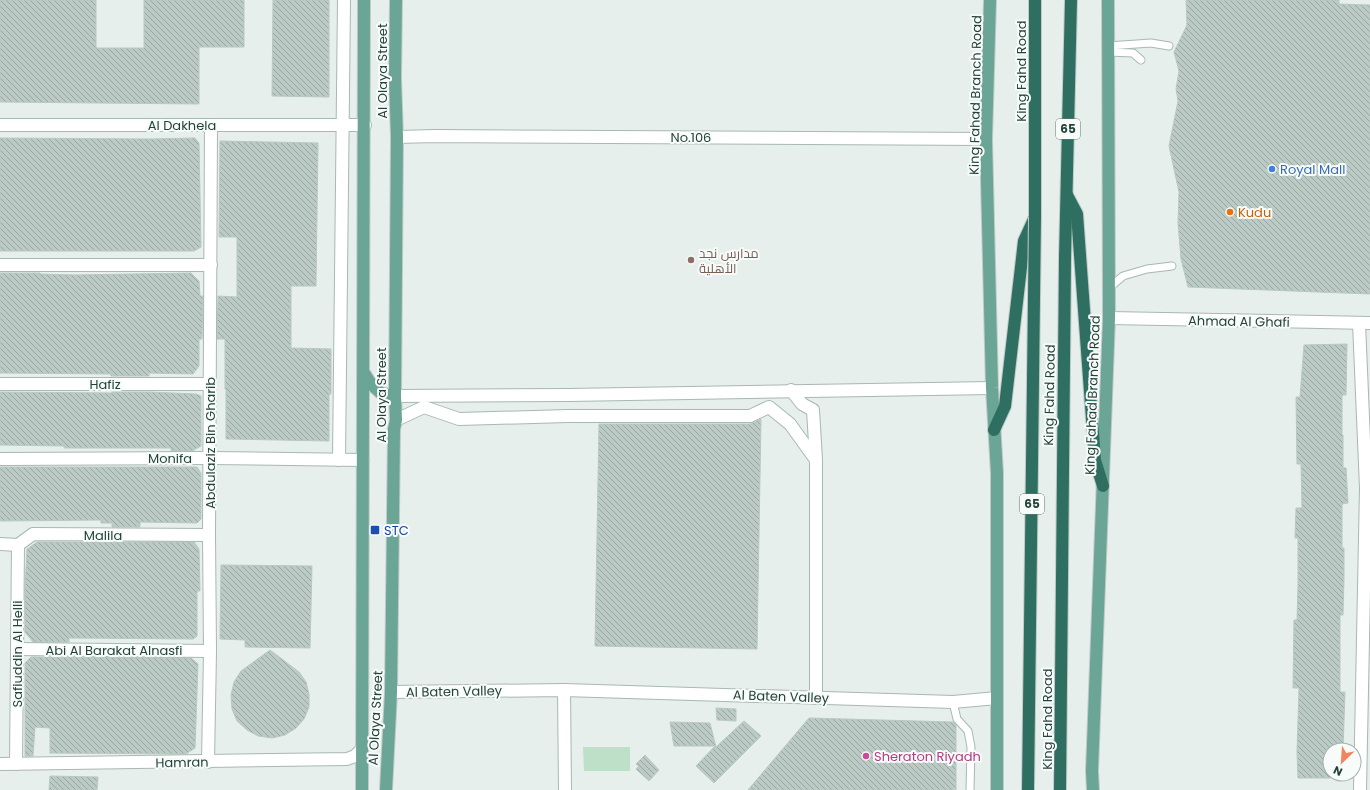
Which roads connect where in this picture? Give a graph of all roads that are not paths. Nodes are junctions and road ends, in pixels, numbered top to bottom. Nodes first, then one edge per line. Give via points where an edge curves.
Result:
1 (344, 0) edge
2 (364, 0) edge
3 (396, 0) edge
4 (990, 0) edge
5 (1035, 0) edge
6 (1071, 0) edge
7 (1108, 0) edge
8 (1169, 46) dead end
9 (1108, 49) junction
10 (1141, 60) dead end
11 (211, 124) junction
12 (0, 125) edge
13 (343, 125) junction
14 (365, 125) junction
15 (397, 137) junction
16 (986, 139) junction
17 (1066, 195) junction
18 (1035, 217) junction
19 (0, 265) edge
20 (210, 265) junction
21 (1172, 266) dead end
22 (1109, 288) junction
23 (1109, 318) junction
24 (1364, 323) edge
25 (364, 373) junction
26 (0, 384) edge
27 (210, 384) junction
28 (992, 388) junction
29 (791, 390) junction
30 (395, 396) junction
31 (396, 420) junction
32 (994, 430) junction
33 (210, 458) junction
34 (0, 459) edge
35 (339, 460) junction
36 (363, 460) junction
37 (816, 460) junction
38 (1103, 486) junction
39 (1368, 488) edge
40 (209, 535) junction
41 (0, 544) edge
42 (18, 545) junction
43 (17, 649) junction
44 (210, 651) junction
45 (564, 690) junction
46 (391, 692) junction
47 (816, 698) junction
48 (997, 698) junction
49 (953, 702) junction
50 (361, 750) junction
51 (208, 762) junction
52 (0, 764) edge
53 (16, 764) junction
54 (1092, 772) junction
55 (999, 786) edge
56 (362, 790) edge
57 (386, 790) edge
58 (566, 790) edge
59 (970, 790) edge
60 (1028, 790) edge
61 (1060, 790) edge
62 (1087, 790) edge
63 (1093, 790) edge
64 (1360, 790) edge

1 - 13 street
2 - 14 main road, Al Olaya Street
3 - 15 main road, Al Olaya Street
4 - 16 main road, King Fahad Branch Road
5 - 18 highway, King Fahd Road / 65
6 - 17 highway, King Fahd Road / 65
7 - 9 main road, King Fahad Branch Road
8 - 9 lane via 1151,43
9 - 10 lane via 1133,53
9 - 22 main road, King Fahad Branch Road
11 - 12 street, Al Dakhela
11 - 13 street, Al Dakhela
11 - 20 street, Abdulaziz Bin Gharib
13 - 14 street, Al Dakhela
13 - 35 street
14 - 25 main road, Al Olaya Street
15 - 16 street, No.106
15 - 30 main road, Al Olaya Street
16 - 28 main road, King Fahad Branch Road
17 - 38 highway via 1077,214 1095,460
17 - 61 highway, King Fahd Road / 65, bridge
18 - 32 highway via 1024,240 1005,406
18 - 60 highway, King Fahd Road / 65, bridge
19 - 20 street
20 - 27 street, Abdulaziz Bin Gharib
21 - 22 lane via 1147,269 1123,276
22 - 23 main road, King Fahad Branch Road
23 - 24 street, Ahmad Al Ghafi
23 - 38 main road, King Fahad Branch Road
24 - 39 street
25 - 30 main road via 381,393
25 - 36 main road, Al Olaya Street
26 - 27 street, Hafiz
27 - 33 street, Abdulaziz Bin Gharib
28 - 29 street
28 - 32 main road, King Fahad Branch Road
29 - 30 street
29 - 37 street via 802,404 813,410
30 - 31 main road, Al Olaya Street
31 - 37 street via 424,407 459,419 750,416 769,407 790,424
31 - 46 main road, Al Olaya Street
32 - 48 main road, King Fahad Branch Road via 997,481
33 - 34 street, Monifa
33 - 35 street, Monifa
33 - 40 street, Abdulaziz Bin Gharib
35 - 36 street, Monifa
36 - 50 main road, Al Olaya Street
37 - 47 street
38 - 54 main road, King Fahad Branch Road
39 - 64 street
40 - 42 street, Malila via 33,534
40 - 44 street, Abdulaziz Bin Gharib
41 - 42 street
42 - 43 street, Safiuddin Al Helli
43 - 44 street, Abi Al Barakat Alnasfi
43 - 53 street, Safiuddin Al Helli
44 - 51 street, Abdulaziz Bin Gharib
45 - 46 street, Al Baten Valley
45 - 47 street, Al Baten Valley
45 - 58 street
46 - 57 main road, Al Olaya Street
47 - 49 street, Al Baten Valley
48 - 49 street, Al Baten Valley
48 - 55 main road, King Fahad Branch Road
49 - 59 lane via 957,719 968,731 971,747
50 - 51 street, Hamran via 347,759
50 - 56 main road, Al Olaya Street
51 - 53 street, Hamran
52 - 53 street, Hamran
54 - 62 main road
54 - 63 main road, King Fahad Branch Road

